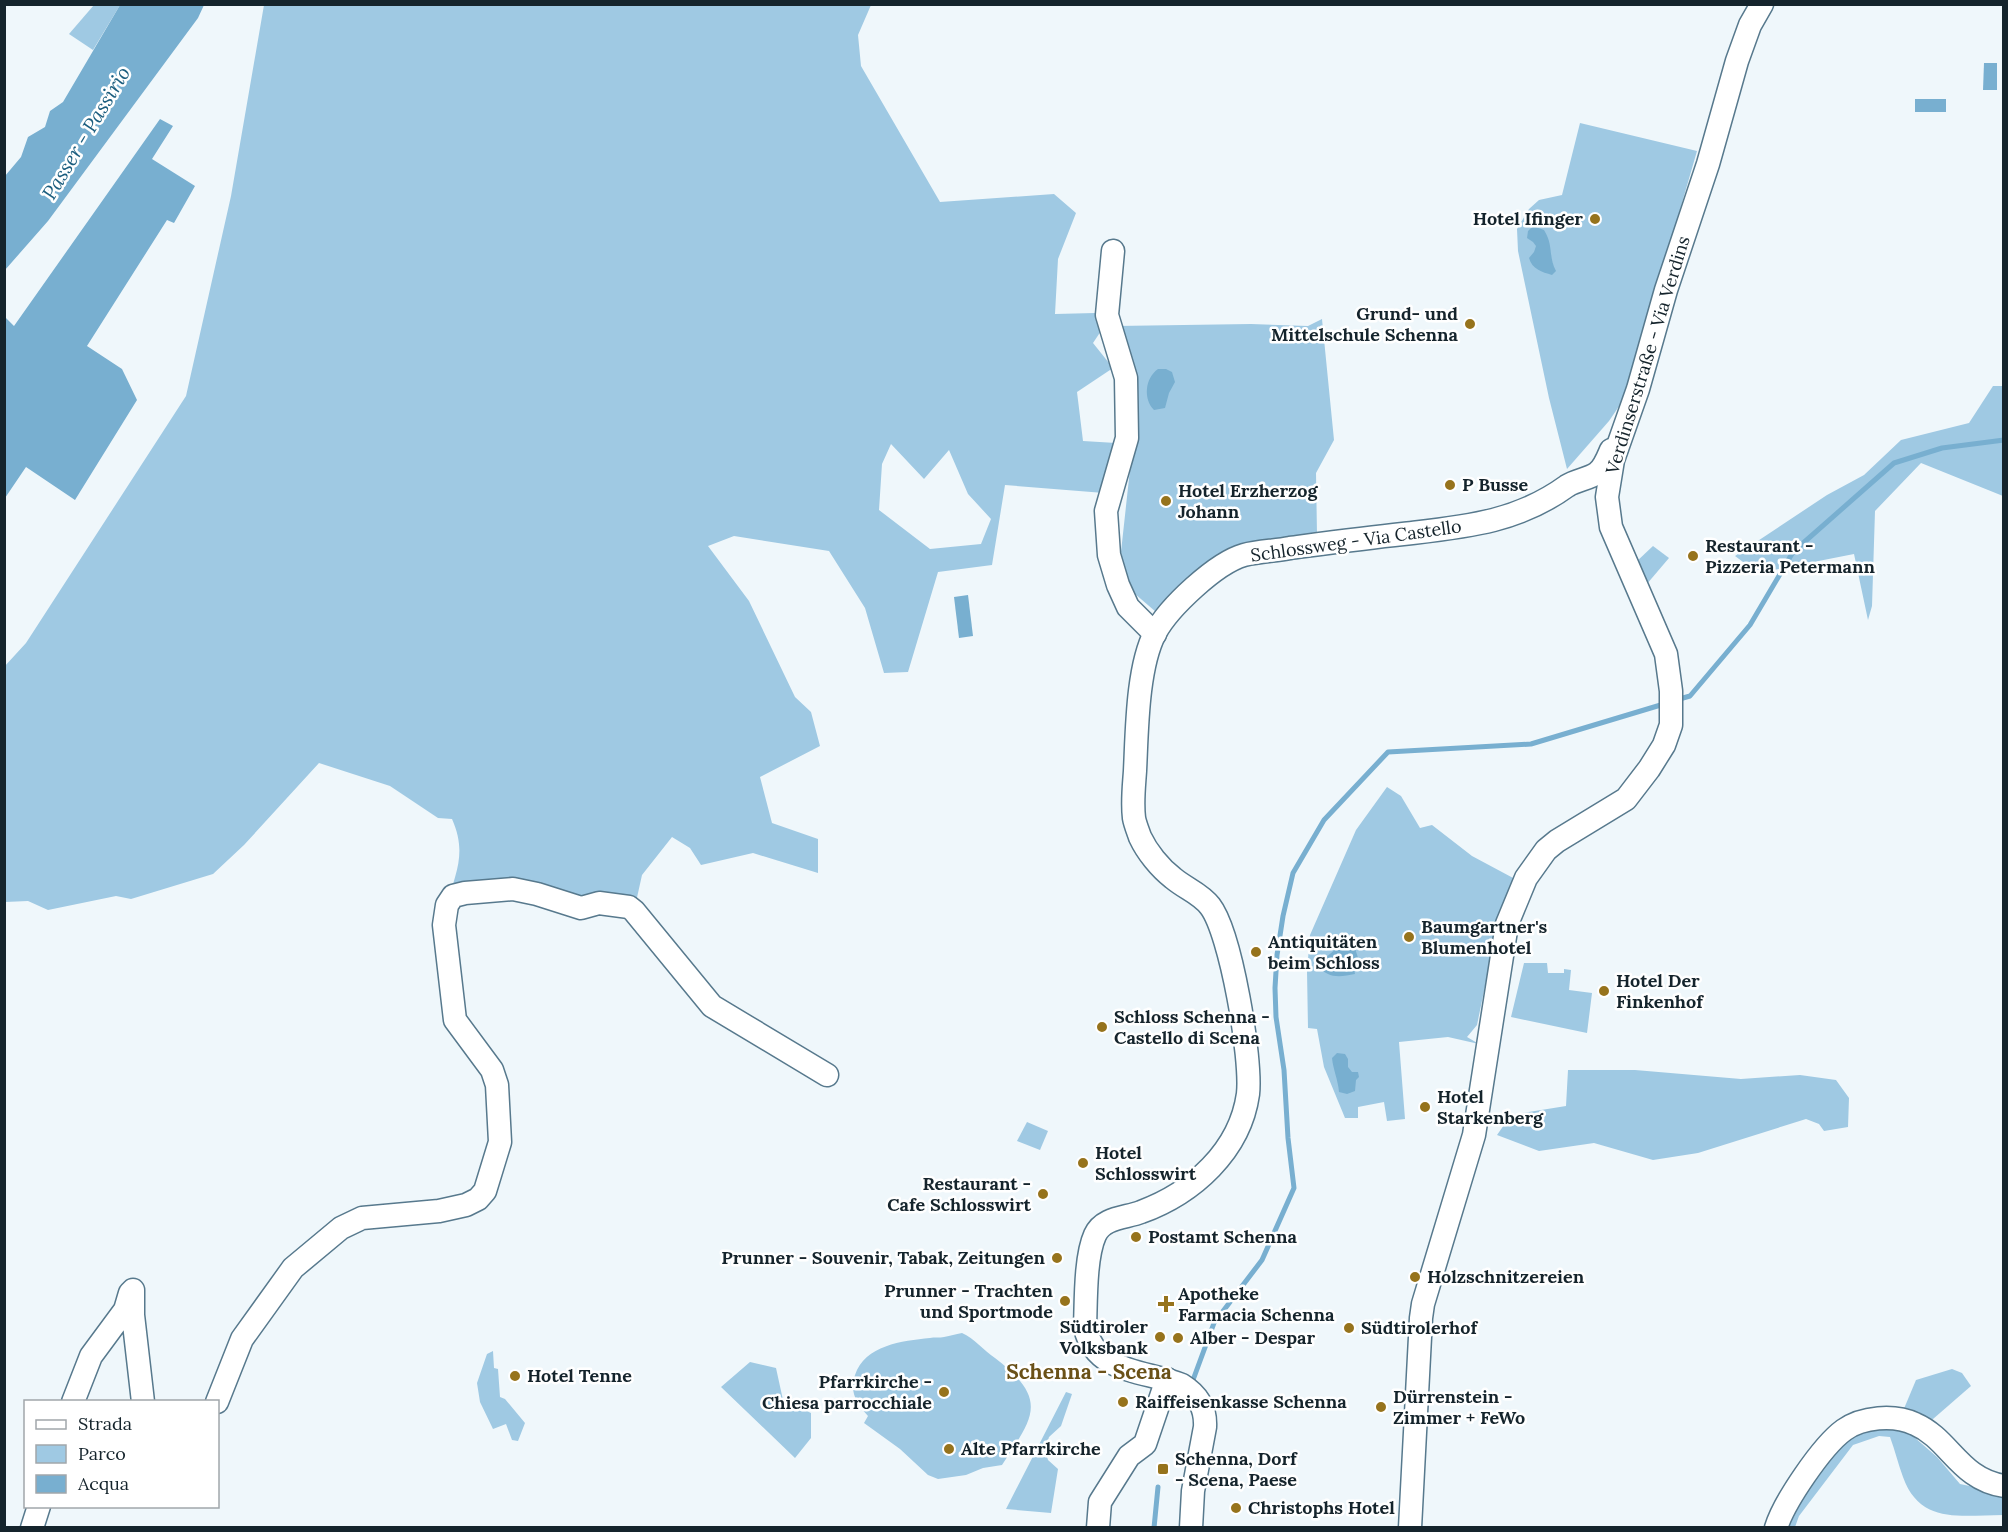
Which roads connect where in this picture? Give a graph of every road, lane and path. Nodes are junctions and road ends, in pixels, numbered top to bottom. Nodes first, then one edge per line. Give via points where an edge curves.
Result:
1 (1761, 4) edge
2 (1113, 251) dead end
3 (1625, 422) junction
4 (1565, 488) junction
5 (1607, 497) junction
6 (1155, 634) junction
7 (827, 1076) dead end
8 (1175, 1382) junction
9 (73, 1400) edge
10 (143, 1400) edge
11 (216, 1400) edge
12 (2004, 1486) edge
13 (38, 1508) edge
14 (32, 1527) edge
15 (1098, 1527) edge
16 (1191, 1527) edge
17 (1410, 1527) edge
18 (1776, 1527) edge

1 - 3 street, Verdinserstraße - Via Verdins via 1737,60 1708,164
2 - 6 street via 1107,315 1126,378 1127,438 1106,511 1109,555 1128,607
3 - 4 street, Schlossweg - Via Castello via 1597,473
3 - 5 street, Verdinserstraße - Via Verdins
4 - 5 street via 1580,488
4 - 6 street, Schlossweg - Via Castello via 1552,498 1508,517 1475,525 1243,555 1215,568
5 - 17 street, Verdinserstraße - Via Verdins via 1611,527 1660,639 1671,691 1671,725 1664,745 1626,799 1546,850 1526,878 1507,924 1474,1135 1421,1318
6 - 8 street, Schlossweg - Via Castello via 1145,660 1136,733 1134,820 1153,857 1174,879 1198,894 1220,923 1240,1012 1248,1090 1240,1126 1206,1172 1160,1204 1100,1227 1091,1252 1085,1328 1095,1351 1108,1362
7 - 11 street via 712,1006 629,907 599,903 580,908 513,889 453,896 447,905 444,925 455,1020 492,1070 497,1085 500,1143 485,1191 466,1205 362,1218 341,1228 293,1268 242,1339
8 - 15 street via 1146,1440 1129,1456 1100,1502
8 - 16 street via 1202,1403 1206,1419
9 - 10 street via 91,1356 125,1310 134,1290 133,1315
12 - 18 street via 1973,1474 1932,1434 1914,1423 1879,1418 1844,1430 1828,1446 1790,1497
13 - 14 street

